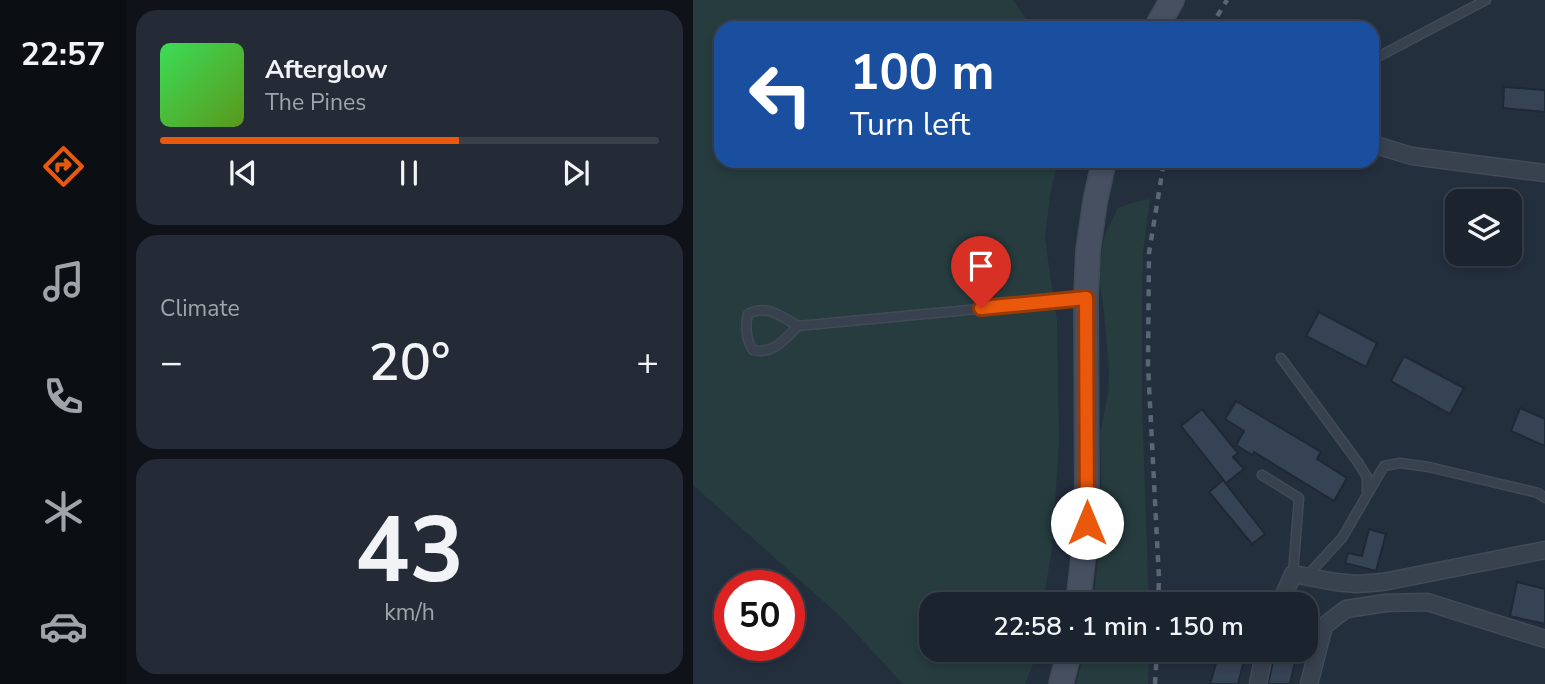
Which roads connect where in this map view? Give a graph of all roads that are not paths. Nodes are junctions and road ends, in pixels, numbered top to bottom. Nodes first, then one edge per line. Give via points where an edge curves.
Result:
1 (1172, 0) edge
2 (1486, 0) edge
3 (1160, 21) edge
4 (1379, 56) edge
5 (1379, 146) edge
6 (1102, 168) edge
7 (1545, 173) edge
8 (1086, 298) junction
9 (798, 326) junction
10 (1281, 358) dead end
11 (1262, 475) dead end
12 (1367, 493) junction
13 (1545, 498) edge
14 (1545, 551) edge
15 (1299, 575) junction
16 (1079, 592) edge
17 (1288, 592) edge
18 (1545, 639) edge
19 (1067, 662) edge
20 (1262, 662) edge
21 (1061, 684) edge
22 (1258, 684) edge
23 (1309, 684) edge

1 - 3 main road
2 - 4 lane
5 - 7 street via 1412,156
6 - 8 main road via 1088,251
8 - 9 lane
8 - 16 main road via 1087,523
9 - 9 lane via 770,310 756,310 748,314 748,343 762,352 776,348
10 - 12 lane via 1357,461 1367,477
11 - 15 lane via 1299,498
12 - 13 lane via 1384,466 1400,463
12 - 15 lane via 1342,538 1326,557
14 - 15 street via 1383,582 1357,584
15 - 17 street
18 - 23 street via 1427,602 1346,609 1324,626
19 - 21 main road
20 - 22 street

